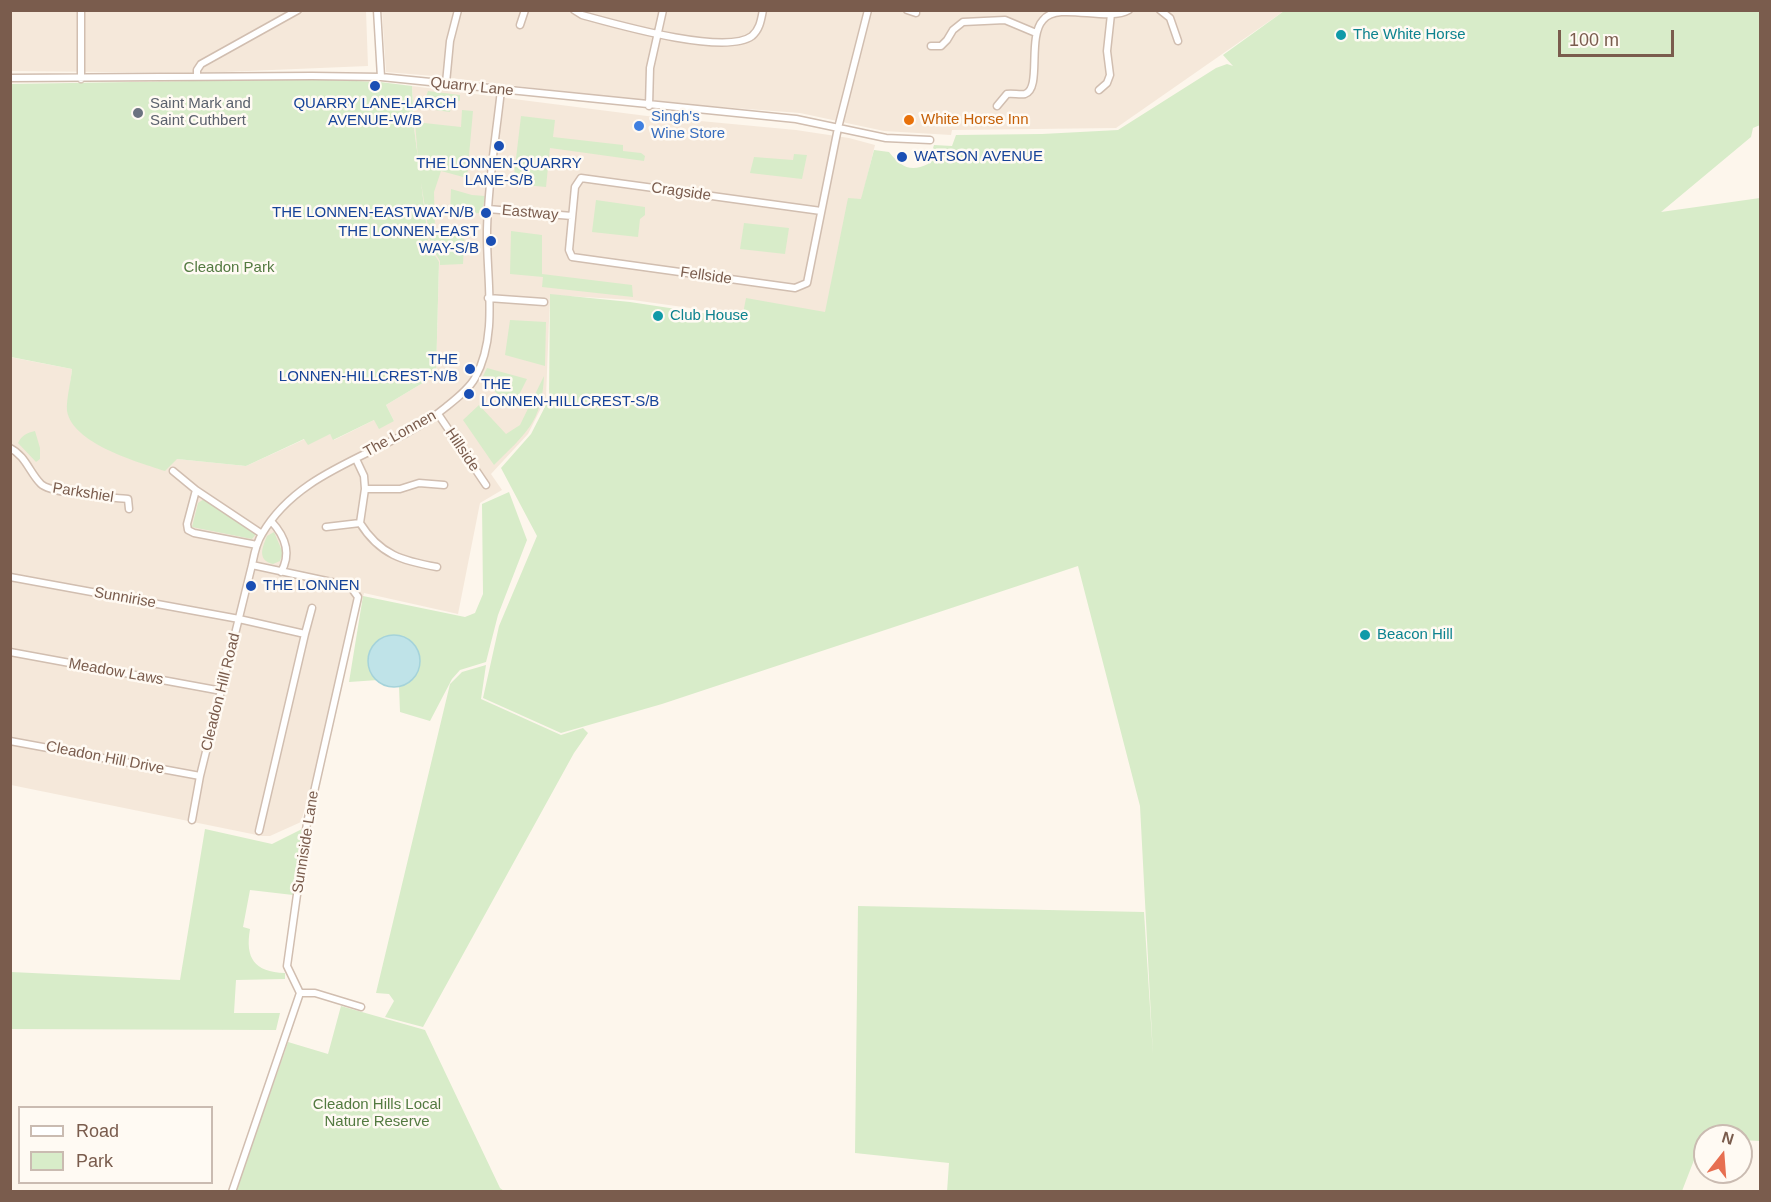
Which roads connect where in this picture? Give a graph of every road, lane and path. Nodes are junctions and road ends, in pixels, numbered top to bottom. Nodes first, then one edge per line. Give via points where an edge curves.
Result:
1 (81, 10) edge
2 (298, 10) edge
3 (377, 10) edge
4 (458, 10) edge
5 (525, 10) edge
6 (574, 10) edge
7 (663, 10) edge
8 (763, 10) edge
9 (868, 10) edge
10 (907, 10) edge
11 (1129, 10) edge
12 (1160, 10) edge
13 (916, 13) dead end
14 (1111, 14) junction
15 (520, 25) dead end
16 (1036, 33) junction
17 (658, 35) junction
18 (1178, 41) dead end
19 (931, 46) dead end
20 (197, 77) junction
21 (381, 77) junction
22 (10, 78) edge
23 (81, 79) junction
24 (446, 83) junction
25 (501, 90) junction
26 (1099, 90) dead end
27 (649, 106) junction
28 (997, 106) dead end
29 (838, 129) junction
30 (930, 140) dead end
31 (488, 209) junction
32 (821, 211) junction
33 (572, 216) junction
34 (488, 298) junction
35 (544, 302) dead end
36 (438, 414) junction
37 (10, 448) edge
38 (356, 459) junction
39 (173, 471) dead end
40 (444, 484) dead end
41 (486, 485) dead end
42 (365, 489) junction
43 (196, 490) junction
44 (129, 509) dead end
45 (271, 521) junction
46 (360, 523) junction
47 (326, 527) dead end
48 (262, 534) junction
49 (257, 545) junction
50 (252, 565) junction
51 (437, 567) dead end
52 (282, 572) junction
53 (10, 577) edge
54 (312, 608) dead end
55 (239, 619) junction
56 (305, 634) junction
57 (10, 652) edge
58 (222, 691) junction
59 (10, 741) edge
60 (200, 776) junction
61 (192, 820) dead end
62 (259, 831) dead end
63 (300, 993) junction
64 (361, 1006) dead end
65 (232, 1191) edge

1 - 23 street
2 - 20 street via 201,63
3 - 21 street
4 - 24 street
5 - 15 street
6 - 17 street
7 - 17 street
8 - 17 street via 758,28 740,41
9 - 29 street
10 - 13 street
11 - 14 street
12 - 18 street via 1170,18
14 - 16 street via 1059,12 1045,17
14 - 26 street via 1107,51 1110,75
16 - 19 street via 1005,20 963,22 941,46
16 - 28 street via 1030,90 1025,94 1006,94
17 - 27 street via 650,68
20 - 21 street, Quarry Lane
20 - 23 street, Quarry Lane
21 - 24 street, Quarry Lane
22 - 23 street, Quarry Lane
24 - 25 street, Quarry Lane
25 - 27 street, Quarry Lane
25 - 31 street, The Lonnen
27 - 29 street, Quarry Lane via 796,119
29 - 30 street, Quarry Lane via 890,139
29 - 32 street
31 - 33 street, Eastway
31 - 34 street, The Lonnen
32 - 33 street, Cragside via 581,178 575,187
32 - 33 street, Fellside via 807,282 795,288 572,257
34 - 35 street
34 - 36 street, The Lonnen via 488,333 474,380
36 - 38 street, The Lonnen
36 - 41 street, Hillside
37 - 44 street, Parkshiel via 23,457 43,486 128,500
38 - 42 street
38 - 45 street, The Lonnen via 308,484
39 - 43 street
40 - 42 street
42 - 46 street
43 - 48 street
43 - 49 street via 188,530
45 - 48 street, The Lonnen
45 - 52 street via 287,549
46 - 47 street
46 - 51 street via 368,537 386,552
48 - 49 street, The Lonnen
49 - 50 street, The Lonnen
50 - 52 street, Sunniside Lane
50 - 55 street, Cleadon Hill Road
52 - 63 street, Sunniside Lane via 350,586 358,597 309,810 287,966
53 - 55 street, Sunnirise
54 - 56 street
55 - 56 street, Sunnirise
55 - 58 street, Cleadon Hill Road
56 - 62 street
57 - 58 street, Meadow Laws
58 - 60 street, Cleadon Hill Road
59 - 60 street, Cleadon Hill Drive
60 - 61 street, Cleadon Hill Road
63 - 64 street via 315,993
63 - 65 street

